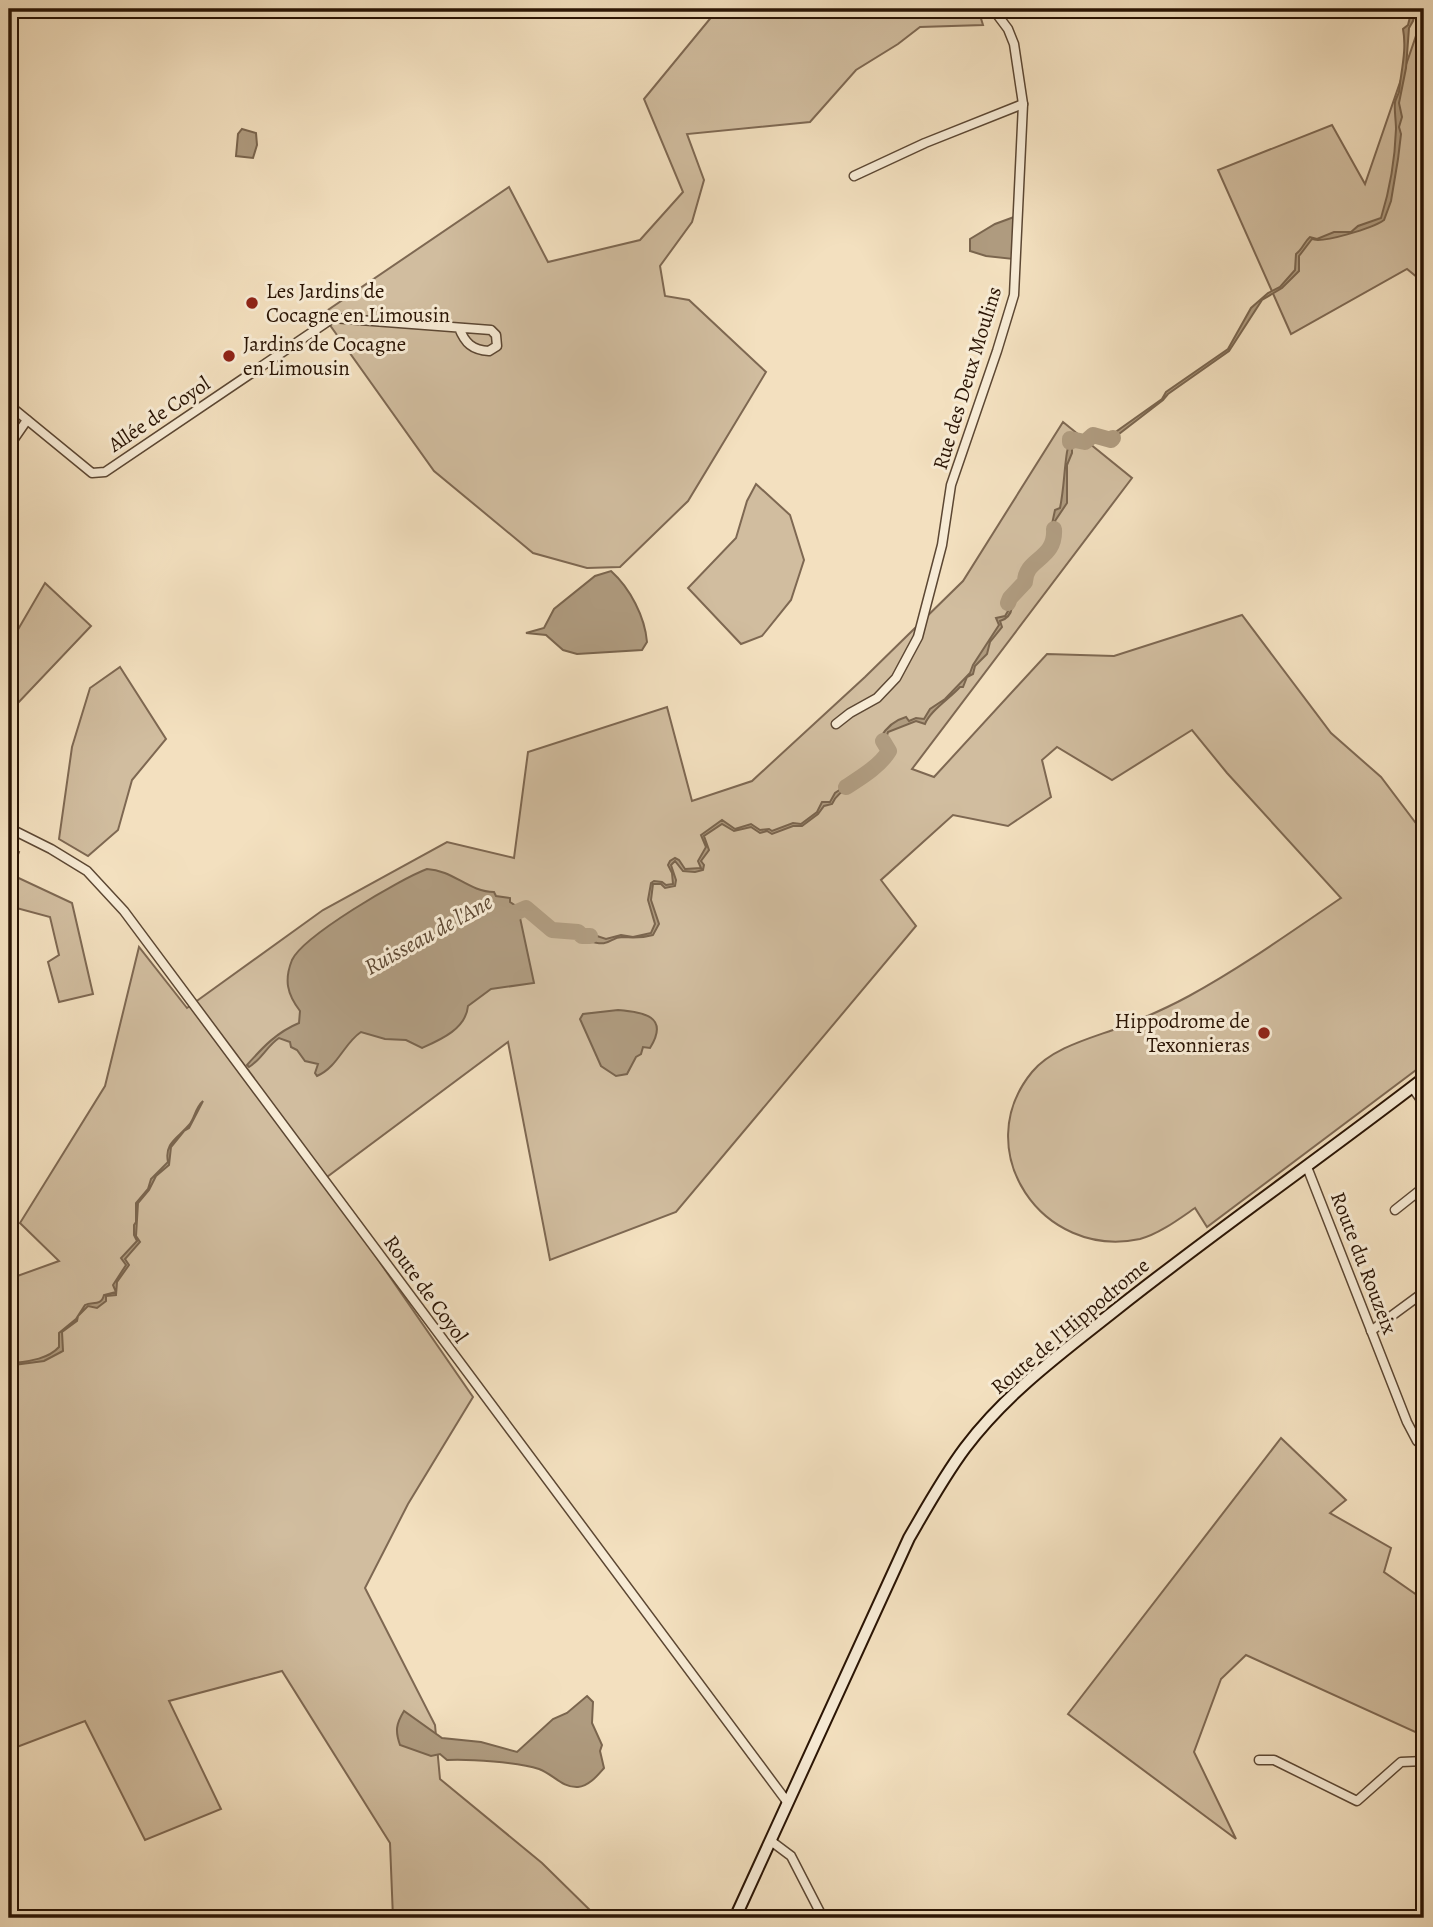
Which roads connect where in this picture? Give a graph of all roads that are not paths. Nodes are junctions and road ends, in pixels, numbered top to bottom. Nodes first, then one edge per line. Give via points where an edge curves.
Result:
1 (993, 9) edge
2 (1023, 104) junction
3 (854, 176) dead end
4 (459, 328) junction
5 (9, 405) edge
6 (27, 420) junction
7 (9, 446) edge
8 (836, 724) dead end
9 (9, 828) edge
10 (1424, 1078) edge
11 (1412, 1087) junction
12 (1424, 1104) edge
13 (1307, 1167) junction
14 (1424, 1188) edge
15 (1395, 1210) dead end
16 (1424, 1292) edge
17 (1371, 1331) junction
18 (1424, 1447) edge
19 (1259, 1760) dead end
20 (1424, 1761) edge
21 (788, 1802) junction
22 (771, 1841) junction
23 (735, 1918) edge
24 (823, 1918) edge

1 - 2 street, Rue des Deux Moulins via 1014,44
2 - 3 street
2 - 8 street, Rue des Deux Moulins via 1014,295 951,485 942,545 918,637 896,678 877,698
4 - 4 street, Allée de Coyol via 464,341 477,350 496,346 491,330
4 - 6 street, Allée de Coyol via 333,318 105,472 92,473
5 - 6 street, Allée de Coyol
6 - 7 street
9 - 21 street, Route de Coyol via 86,872 124,911
10 - 11 main road, Route de l'Hippodrome
11 - 12 street
11 - 13 main road, Route de l'Hippodrome
13 - 17 street, Route du Rouzeix
13 - 21 main road, Route de l'Hippodrome via 1033,1375 966,1447 909,1538
14 - 15 street
16 - 17 street
17 - 18 street, Route du Rouzeix via 1407,1422
19 - 20 street via 1274,1760 1357,1801 1401,1762
21 - 22 main road, Route de l'Hippodrome
22 - 23 main road, Route de l'Hippodrome
22 - 24 street via 791,1856

